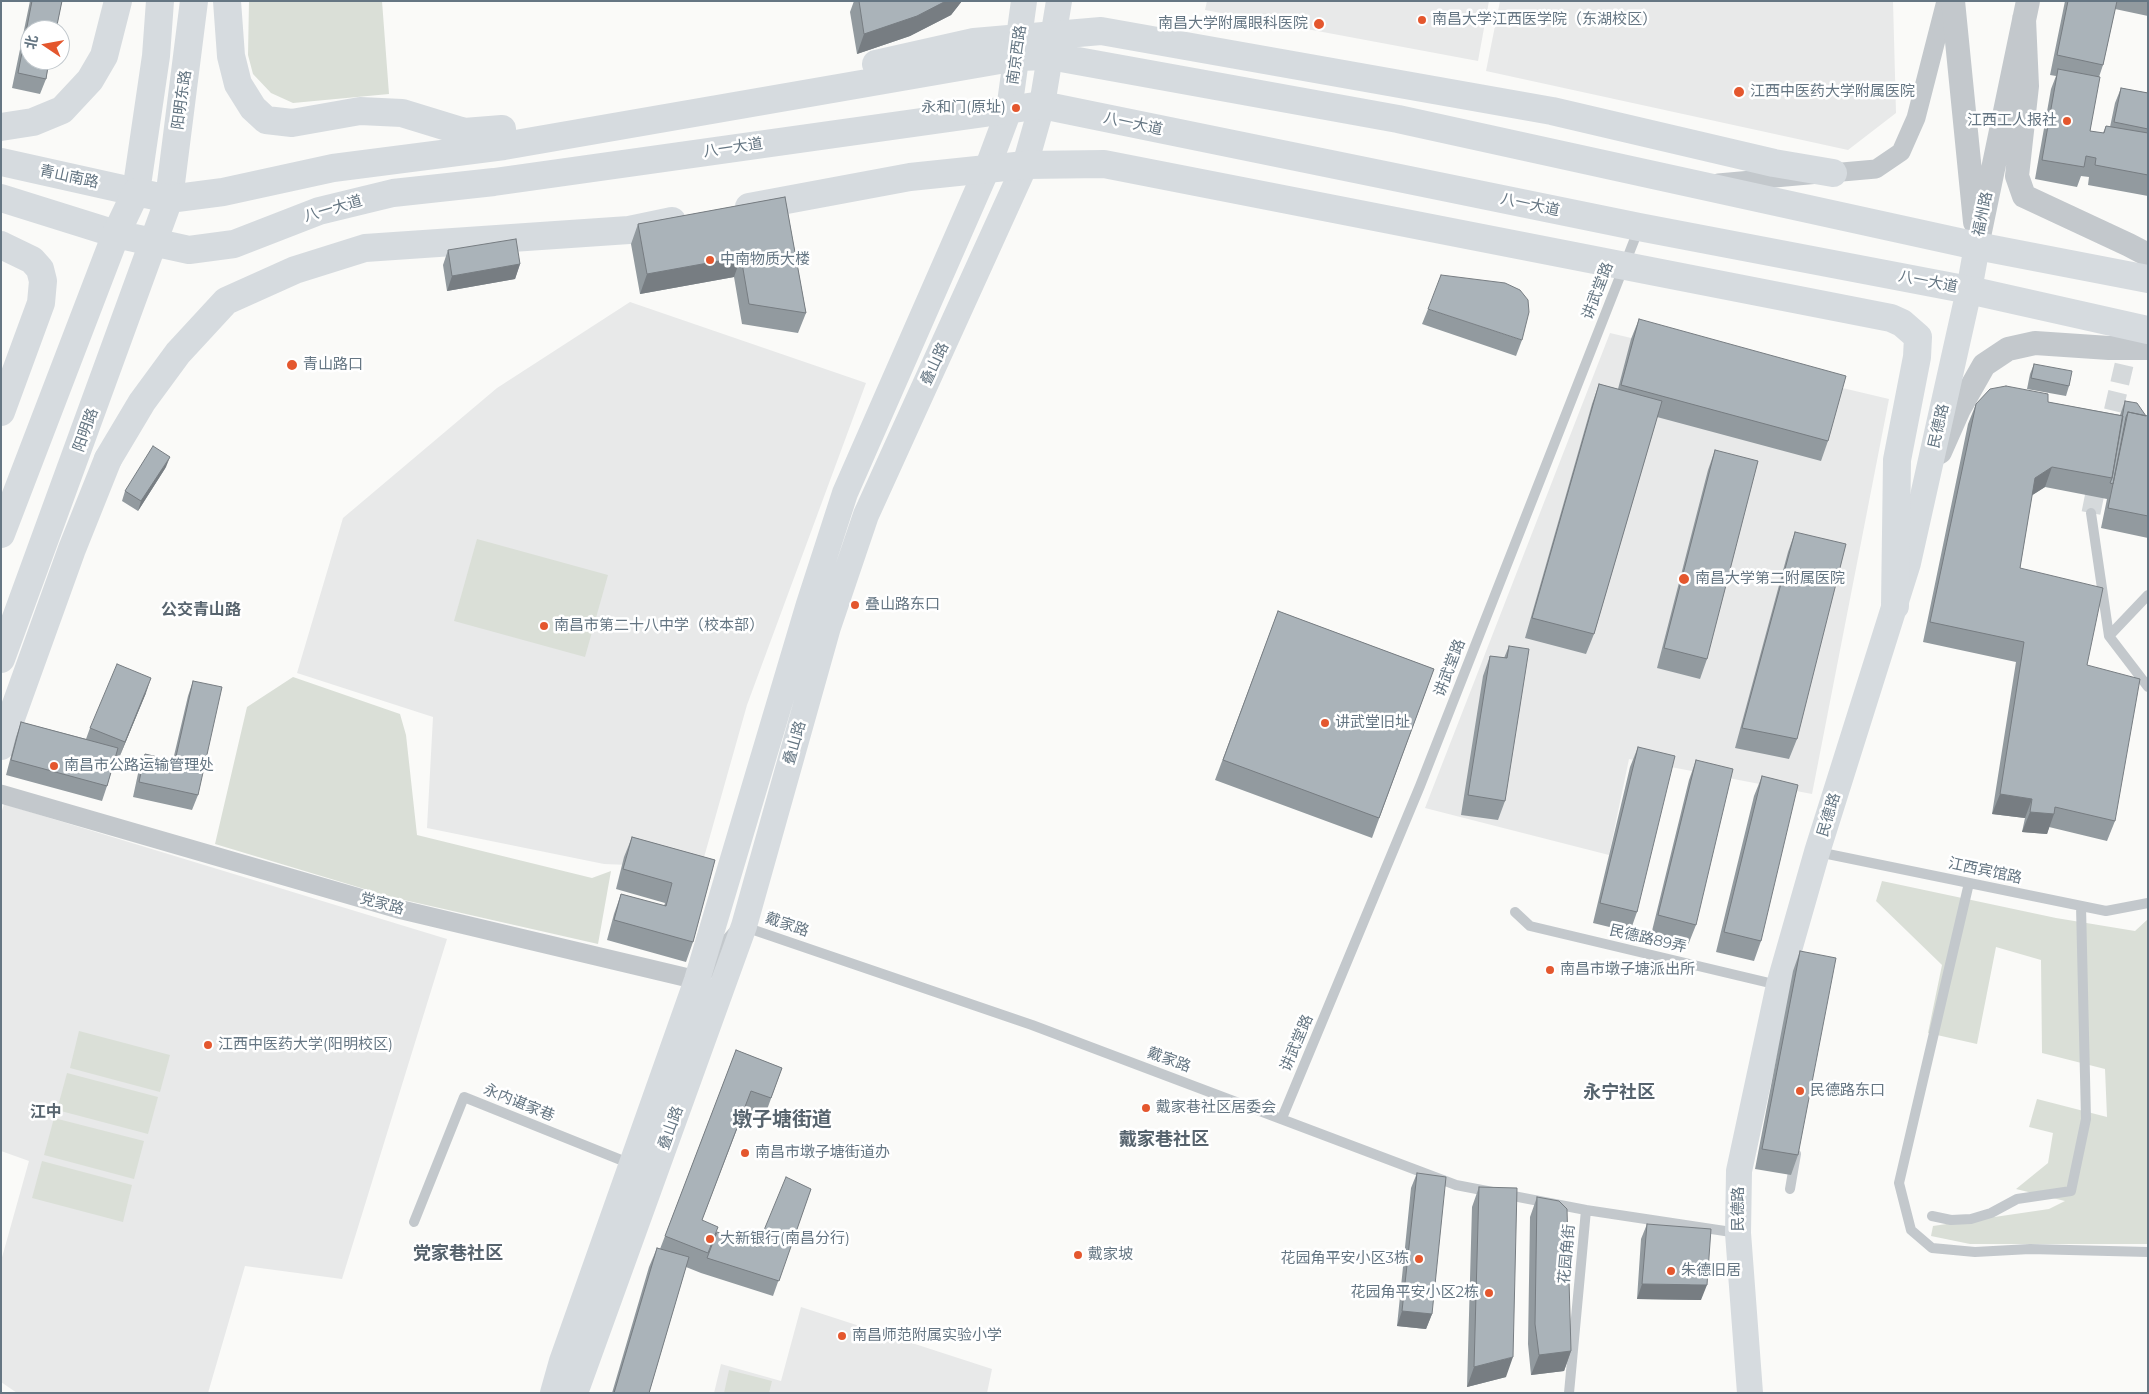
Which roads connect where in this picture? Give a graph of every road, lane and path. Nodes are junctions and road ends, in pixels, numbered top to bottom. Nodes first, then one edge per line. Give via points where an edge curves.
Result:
1 (118, 1) edge
2 (160, 1) edge
3 (194, 1) edge
4 (227, 1) edge
5 (1024, 1) edge
6 (1059, 1) edge
7 (1946, 1) edge
8 (1953, 1) edge
9 (2026, 10) edge
10 (1052, 45) junction
11 (1018, 48) junction
12 (1042, 105) junction
13 (1009, 110) junction
14 (1, 127) edge
15 (1, 162) edge
16 (1025, 165) junction
17 (987, 169) junction
18 (1833, 173) junction
19 (1695, 185) junction
20 (136, 192) junction
21 (1, 198) edge
22 (169, 199) junction
23 (726, 212) edge
24 (697, 217) edge
25 (1639, 227) junction
26 (116, 234) junction
27 (154, 243) junction
28 (1, 245) edge
29 (1977, 246) junction
30 (2148, 255) edge
31 (1624, 266) junction
32 (2148, 279) edge
33 (1969, 290) junction
34 (2148, 330) edge
35 (2148, 348) edge
36 (1, 412) edge
37 (1925, 488) junction
38 (2091, 513) tunnel mouth
39 (1, 534) edge
40 (2148, 595) edge
41 (1895, 606) junction
42 (2109, 636) junction
43 (1, 660) edge
44 (2148, 687) edge
45 (1, 746) edge
46 (1, 794) edge
47 (1817, 852) junction
48 (1969, 883) junction
49 (2148, 903) edge
50 (2081, 906) junction
51 (1515, 912) dead end
52 (744, 926) junction
53 (697, 980) junction
54 (1779, 985) junction
55 (1282, 1118) junction
56 (1799, 1141) edge
57 (632, 1165) junction
58 (1790, 1189) dead end
59 (1586, 1210) junction
60 (1932, 1216) dead end
61 (414, 1222) dead end
62 (1738, 1233) junction
63 (2148, 1252) edge
64 (553, 1393) edge
65 (575, 1393) edge
66 (1569, 1393) edge
67 (1750, 1393) edge

1 - 14 main road via 104,56 90,80 62,110 33,122
2 - 20 main road via 156,56
3 - 22 main road, 阳明东路
4 - 11 main road via 231,56 238,84 253,108 266,120 292,122 360,111 402,113 464,132 534,127 682,107 974,42
5 - 11 main road, 南京西路
6 - 10 main road
7 - 18 street via 1916,118 1901,152 1876,169
8 - 29 street, 福州路
9 - 29 street, 福州路
9 - 30 street via 2027,86 2017,176 2024,196
10 - 11 main road
10 - 12 main road
10 - 18 main road via 1101,31 1552,111 1774,163
10 - 19 main road
11 - 13 main road, 南京西路
11 - 22 main road via 504,146 334,168 223,192
12 - 13 main road, 八一大道
12 - 16 main road, 叠山路
12 - 25 main road, 八一大道
13 - 17 main road, 叠山路
13 - 27 main road, 八一大道 via 494,182 393,193 319,212 234,244 189,250
15 - 20 main road, 青山南路
16 - 17 main road
16 - 31 main road via 1104,164
16 - 52 main road, 叠山路 via 866,515 828,627
17 - 23 main road via 910,177
17 - 53 main road, 叠山路 via 845,492
18 - 19 street
19 - 29 main road
20 - 22 main road
20 - 26 main road
21 - 26 main road
22 - 27 main road, 阳明路
24 - 45 main road via 629,230 365,248 295,270 226,302 178,353 142,402 108,459
25 - 31 lane, 讲武堂路
25 - 33 main road, 八一大道
26 - 27 main road, 八一大道
26 - 39 main road
27 - 43 main road, 阳明路
28 - 36 main road via 32,260 40,269 43,281 41,303
29 - 32 main road
29 - 33 main road, 民德路
31 - 41 main road via 1891,318 1918,337 1897,460
31 - 55 lane, 讲武堂路 via 1420,786
33 - 34 main road, 八一大道
33 - 37 main road, 民德路
35 - 37 street via 2034,343 2008,349 1984,365 1959,409
37 - 41 main road, 民德路
38 - 42 lane
40 - 42 lane
41 - 47 main road, 民德路
42 - 44 lane
46 - 53 street, 党家路 via 398,909
47 - 48 lane, 江西宾馆路
47 - 54 main road, 民德路 via 1793,952
48 - 50 lane, 江西宾馆路
48 - 63 lane via 1899,1183 1911,1230 1932,1248 1975,1252 2030,1249
49 - 50 lane, 江西宾馆路 via 2106,911
50 - 60 lane via 2086,1119 2071,1191 2016,1200 1971,1219 1951,1220
51 - 54 lane, 民德路89弄 via 1530,926
52 - 53 street
52 - 55 lane, 戴家路 via 1032,1025
52 - 65 main road, 叠山路
53 - 57 main road, 叠山路
54 - 62 main road, 民德路 via 1739,1171
55 - 59 lane, 戴家路 via 1456,1185
56 - 58 lane
57 - 61 lane, 永内谌家巷 via 464,1097
57 - 64 main road, 叠山路
59 - 62 lane, 花园角街
59 - 66 lane, 花园角街
62 - 67 main road, 民德路

